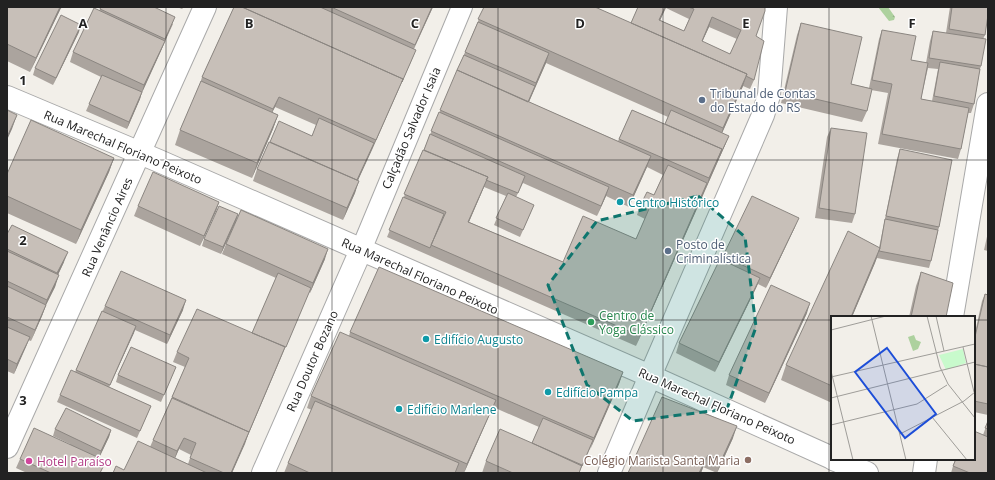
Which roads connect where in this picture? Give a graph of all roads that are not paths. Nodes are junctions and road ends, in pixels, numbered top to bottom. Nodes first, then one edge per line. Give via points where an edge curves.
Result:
1 (206, 7) edge
2 (462, 7) edge
3 (776, 7) edge
4 (7, 97) edge
5 (988, 104) edge
6 (140, 153) junction
7 (361, 250) junction
8 (952, 316) edge
9 (650, 376) junction
10 (7, 447) edge
11 (831, 458) edge
12 (835, 460) edge
13 (926, 460) edge
14 (263, 473) edge
15 (609, 473) edge
16 (867, 473) edge
17 (924, 473) edge

1 - 6 street, Rua Venâncio Aires
2 - 7 street, Calçadão Salvador Isaia
3 - 9 street via 769,95 763,115
4 - 6 street, Rua Marechal Floriano Peixoto
5 - 8 street
6 - 7 street, Rua Marechal Floriano Peixoto
6 - 10 street, Rua Venâncio Aires
7 - 9 street, Rua Marechal Floriano Peixoto
7 - 14 street, Rua Doutor Bozano
9 - 11 street, Rua Marechal Floriano Peixoto
9 - 15 street
12 - 16 street, Rua Marechal Floriano Peixoto
13 - 17 street

